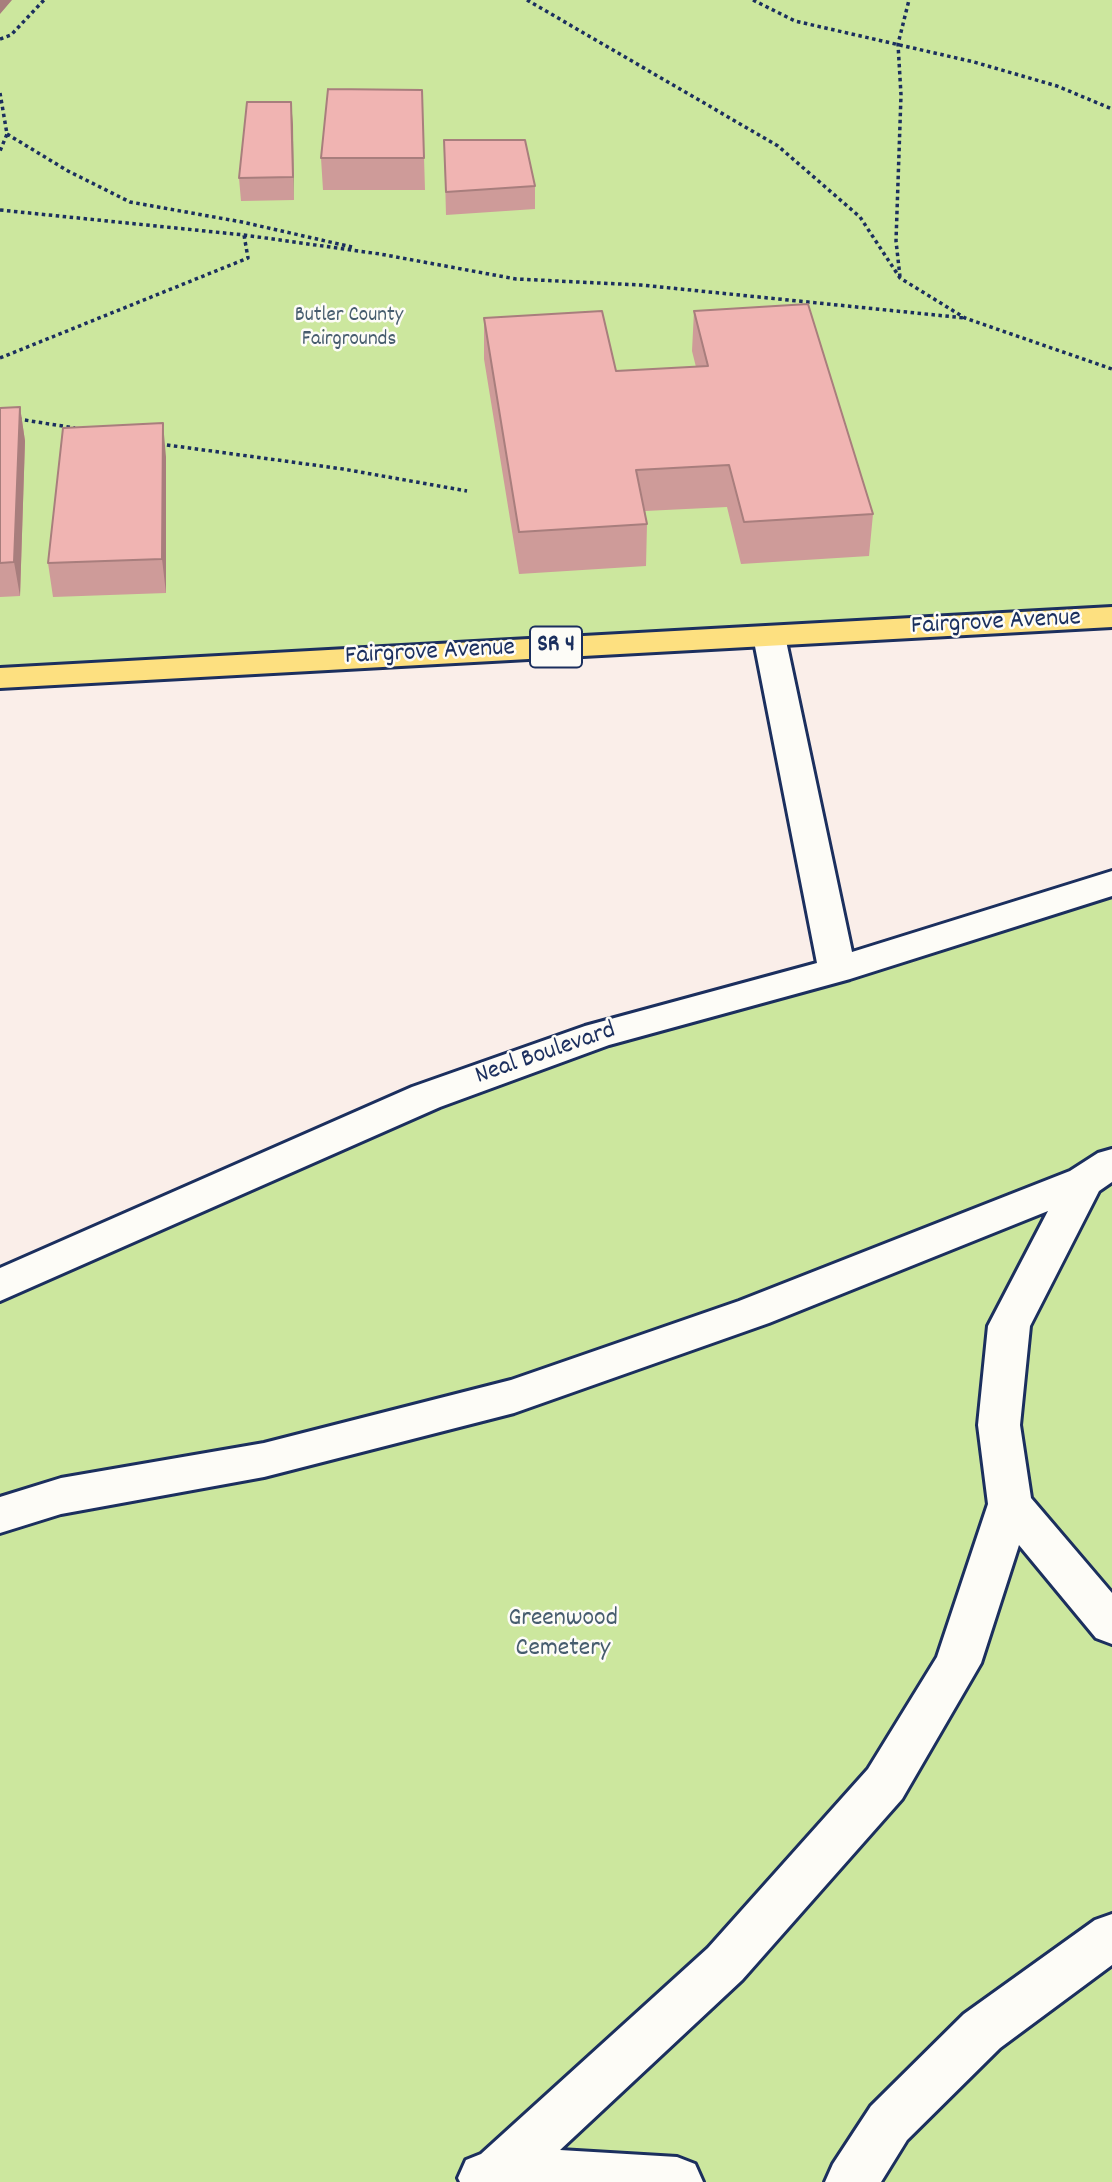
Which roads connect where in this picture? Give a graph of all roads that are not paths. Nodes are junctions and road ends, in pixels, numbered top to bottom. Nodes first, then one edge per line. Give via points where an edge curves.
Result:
1 (1112, 617) edge
2 (769, 636) junction
3 (0, 678) edge
4 (1112, 883) edge
5 (837, 970) junction
6 (1098, 1172) edge
7 (0, 1285) edge
8 (1010, 1504) junction
9 (0, 1516) edge
10 (1112, 1625) edge
11 (1112, 1936) edge
12 (487, 2177) edge
13 (677, 2182) edge
14 (851, 2182) edge

1 - 2 highway, Fairgrove Avenue / SR 4
2 - 3 highway, Fairgrove Avenue / SR 4
2 - 5 street
4 - 5 street, Neal Boulevard
5 - 7 street, Neal Boulevard via 598,1035 426,1097
6 - 8 street via 1009,1326 999,1424
6 - 9 street via 754,1312 514,1396 264,1460 61,1496
8 - 10 street
8 - 12 street via 958,1663 885,1784 725,1964
11 - 14 street via 982,2031 889,2123
12 - 13 street

